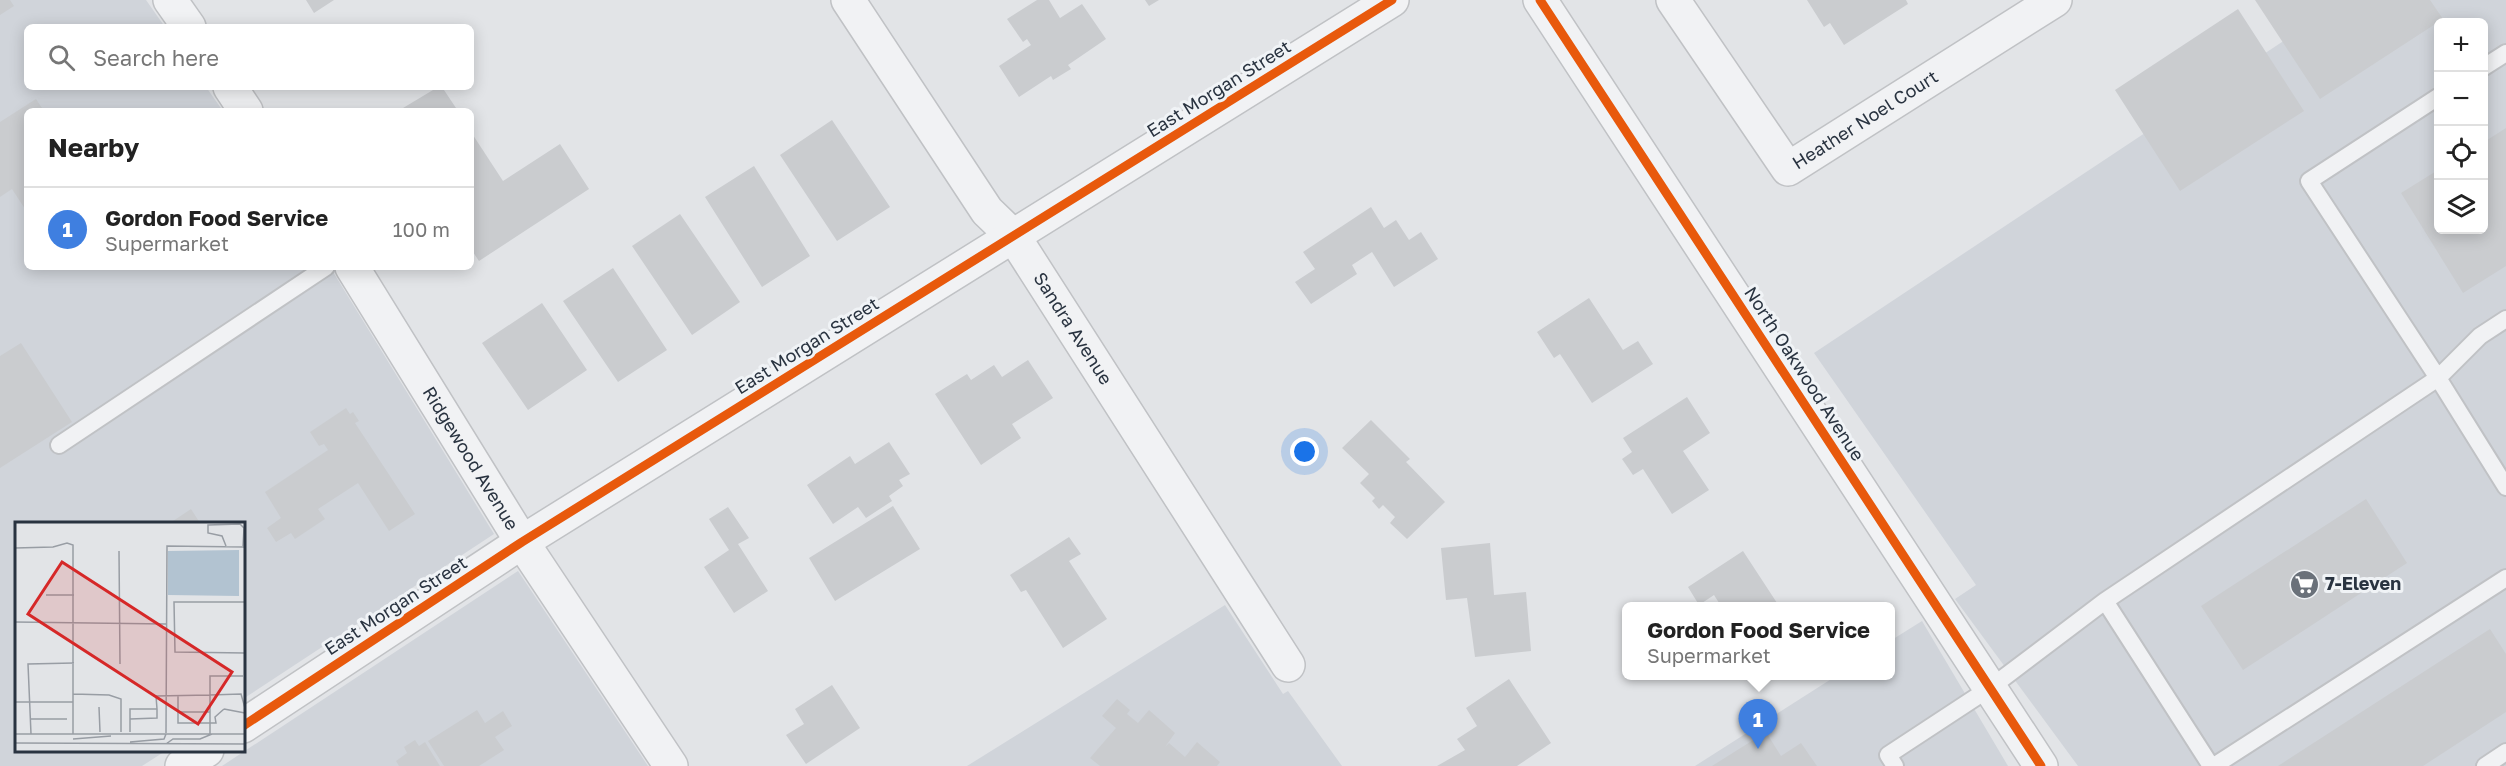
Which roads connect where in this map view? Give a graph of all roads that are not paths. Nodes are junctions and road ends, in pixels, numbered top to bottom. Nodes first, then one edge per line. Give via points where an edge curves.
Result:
1 (170, 0) edge
2 (848, 0) edge
3 (1392, 0) edge
4 (1540, 0) edge
5 (1673, 0) edge
6 (2055, 0) edge
7 (187, 24) edge
8 (2506, 53) edge
9 (2488, 64) edge
10 (232, 90) edge
11 (2434, 100) edge
12 (244, 108) edge
13 (1014, 237) junction
14 (322, 270) edge
15 (354, 270) edge
16 (2506, 319) edge
17 (2438, 378) junction
18 (59, 445) dead end
19 (2506, 487) edge
20 (522, 542) junction
21 (2506, 578) edge
22 (2105, 601) junction
23 (1288, 665) dead end
24 (1990, 688) junction
25 (244, 725) edge
26 (205, 751) edge
27 (2506, 752) edge
28 (182, 766) edge
29 (671, 766) edge
30 (1895, 766) edge
31 (2041, 766) edge
32 (2212, 766) edge
33 (2485, 766) edge

1 - 7 street
2 - 13 street, Sandra Avenue via 987,211
3 - 13 street, East Morgan Street
4 - 24 street, North Oakwood Avenue
5 - 6 street, Heather Noel Court via 1788,169
8 - 9 lane
10 - 12 street
11 - 17 lane via 2309,181
13 - 20 street, East Morgan Street
13 - 23 street, Sandra Avenue
14 - 18 lane
15 - 20 street, Ridgewood Avenue
16 - 17 lane via 2480,336
17 - 19 lane
17 - 22 lane
20 - 25 street, East Morgan Street
20 - 29 street, Ridgewood Avenue
21 - 32 lane
22 - 24 lane
22 - 32 lane
24 - 30 lane via 1887,755
24 - 31 street, North Oakwood Avenue
26 - 28 street
27 - 33 lane

